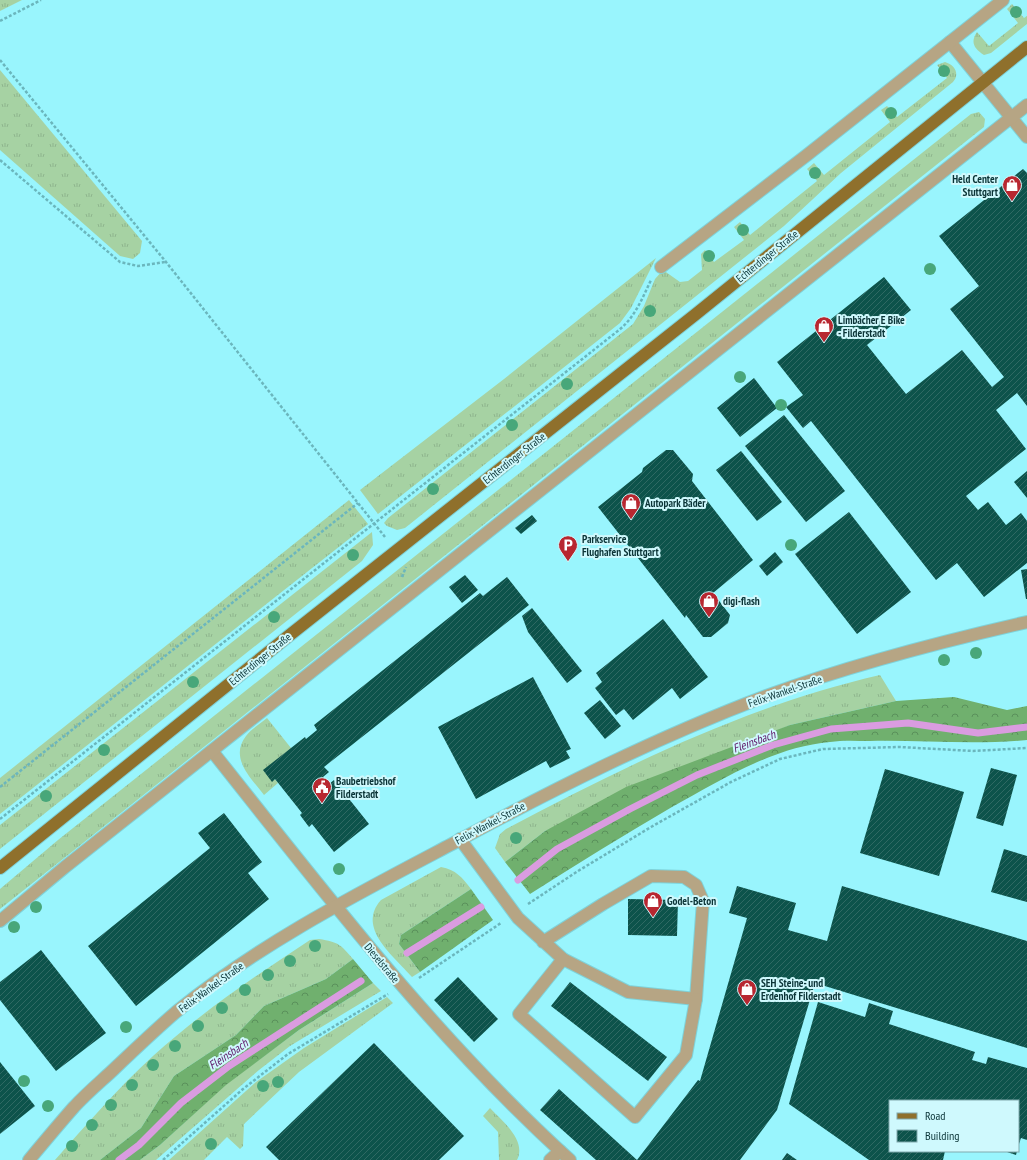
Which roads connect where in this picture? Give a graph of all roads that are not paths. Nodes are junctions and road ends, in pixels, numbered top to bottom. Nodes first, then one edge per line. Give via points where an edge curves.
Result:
1 (1003, 0) edge
2 (950, 42) junction
3 (1027, 47) edge
4 (983, 82) junction
5 (1027, 105) edge
6 (1012, 117) junction
7 (1027, 137) edge
8 (661, 267) road end
9 (1027, 622) edge
10 (212, 751) junction
11 (460, 839) junction
12 (0, 868) edge
13 (336, 907) junction
14 (0, 921) edge
15 (543, 942) junction
16 (563, 959) junction
17 (696, 999) junction
18 (560, 1151) junction
19 (30, 1160) edge
20 (550, 1160) edge
21 (570, 1160) edge

1 - 2 street
2 - 4 street
2 - 8 street
3 - 4 main road, Echterdinger Straße
4 - 6 street
4 - 12 main road, Echterdinger Straße via 690,319
5 - 6 street
6 - 7 street
6 - 10 street
9 - 11 street, Felix-Wankel-Straße via 896,656 762,698 594,769
10 - 13 street, Dieselstraße
10 - 14 street
11 - 13 street, Felix-Wankel-Straße
11 - 15 street via 514,914
13 - 18 street, Dieselstraße via 401,985 478,1069
13 - 19 street, Felix-Wankel-Straße via 221,978 176,1013 76,1105
15 - 16 street
15 - 17 street via 651,876 684,878 696,885 703,901
16 - 17 street via 628,992
16 - 17 street via 519,1014 635,1117 686,1055
18 - 20 street
18 - 21 street, Dieselstraße

